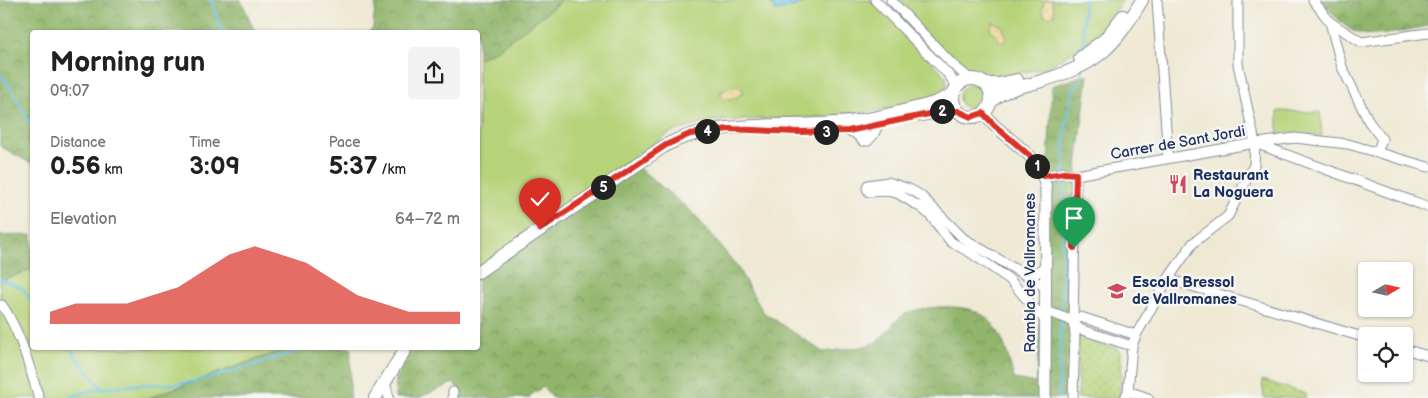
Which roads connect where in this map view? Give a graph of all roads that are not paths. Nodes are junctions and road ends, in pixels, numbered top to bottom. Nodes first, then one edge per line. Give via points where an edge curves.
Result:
1 (875, 0) edge
2 (892, 0) edge
3 (1133, 0) edge
4 (1142, 0) edge
5 (1157, 0) edge
6 (1238, 0) edge
7 (1313, 0) edge
8 (1330, 22) junction
9 (1428, 33) edge
10 (1089, 57) junction
11 (1067, 69) junction
12 (970, 79) junction
13 (985, 84) junction
14 (955, 90) junction
15 (986, 108) junction
16 (958, 111) junction
17 (871, 124) junction
18 (729, 129) junction
19 (848, 131) junction
20 (863, 141) junction
21 (1255, 143) junction
22 (1376, 153) junction
23 (1168, 157) junction
24 (1428, 167) edge
25 (1076, 174) junction
26 (1043, 176) junction
27 (1428, 207) edge
28 (1045, 266) junction
29 (480, 271) edge
30 (1029, 279) junction
31 (1168, 279) junction
32 (1044, 290) junction
33 (1029, 301) junction
34 (0, 305) edge
35 (1044, 314) junction
36 (1073, 321) junction
37 (1136, 335) junction
38 (1358, 336) edge
39 (1132, 346) junction
40 (405, 350) edge
41 (1413, 352) edge
42 (1428, 356) edge
43 (385, 382) junction
44 (1127, 394) edge
45 (39, 398) edge
46 (375, 398) edge
47 (389, 398) edge
48 (1045, 398) edge
49 (1073, 398) edge
50 (1148, 398) edge

1 - 14 street via 947,73
2 - 12 street
3 - 10 main road
4 - 10 main road via 1115,41 1101,55
5 - 23 street
6 - 21 street via 1238,64
7 - 8 street
8 - 9 street via 1361,42
8 - 22 street via 1342,67 1369,122 1382,139
10 - 11 main road
11 - 13 main road via 1008,83
11 - 15 main road via 1003,93
12 - 13 main road
12 - 14 main road
13 - 15 main road via 990,92
14 - 16 main road via 954,105
14 - 17 main road via 939,101
15 - 16 main road via 971,117
15 - 26 street, Rambla de Vallromanes via 994,125 1030,156
16 - 17 main road via 930,112
17 - 18 main road
17 - 19 main road
17 - 20 street
17 - 20 street via 874,134 868,141
18 - 19 main road
18 - 29 main road via 690,134 666,145
19 - 20 street
21 - 22 street via 1295,138 1348,144
21 - 23 street, Carrer de Sant Jordi
21 - 27 street, Carrer de Sant Jordi
21 - 31 street via 1254,165 1228,216 1193,244
22 - 24 street
23 - 25 street, Carrer de Sant Jordi
25 - 26 street, Carrer de Sant Jordi
25 - 36 street
26 - 28 street, Rambla de Vallromanes via 1046,188
28 - 30 street
28 - 32 street, Rambla de Vallromanes
30 - 32 street
30 - 33 street via 963,238 920,195 888,182 868,185 869,192 897,193 915,203 930,215 951,242 998,270
31 - 37 street
31 - 38 street
32 - 33 street
32 - 35 street, Rambla de Vallromanes
33 - 35 street
34 - 45 street via 13,322 24,348
35 - 36 street
35 - 48 street, Rambla de Vallromanes
36 - 37 street via 1081,317
36 - 39 street via 1079,329
36 - 49 street
37 - 39 street
39 - 44 street
40 - 43 main road
41 - 42 street
43 - 46 main road
43 - 47 street
44 - 50 street

